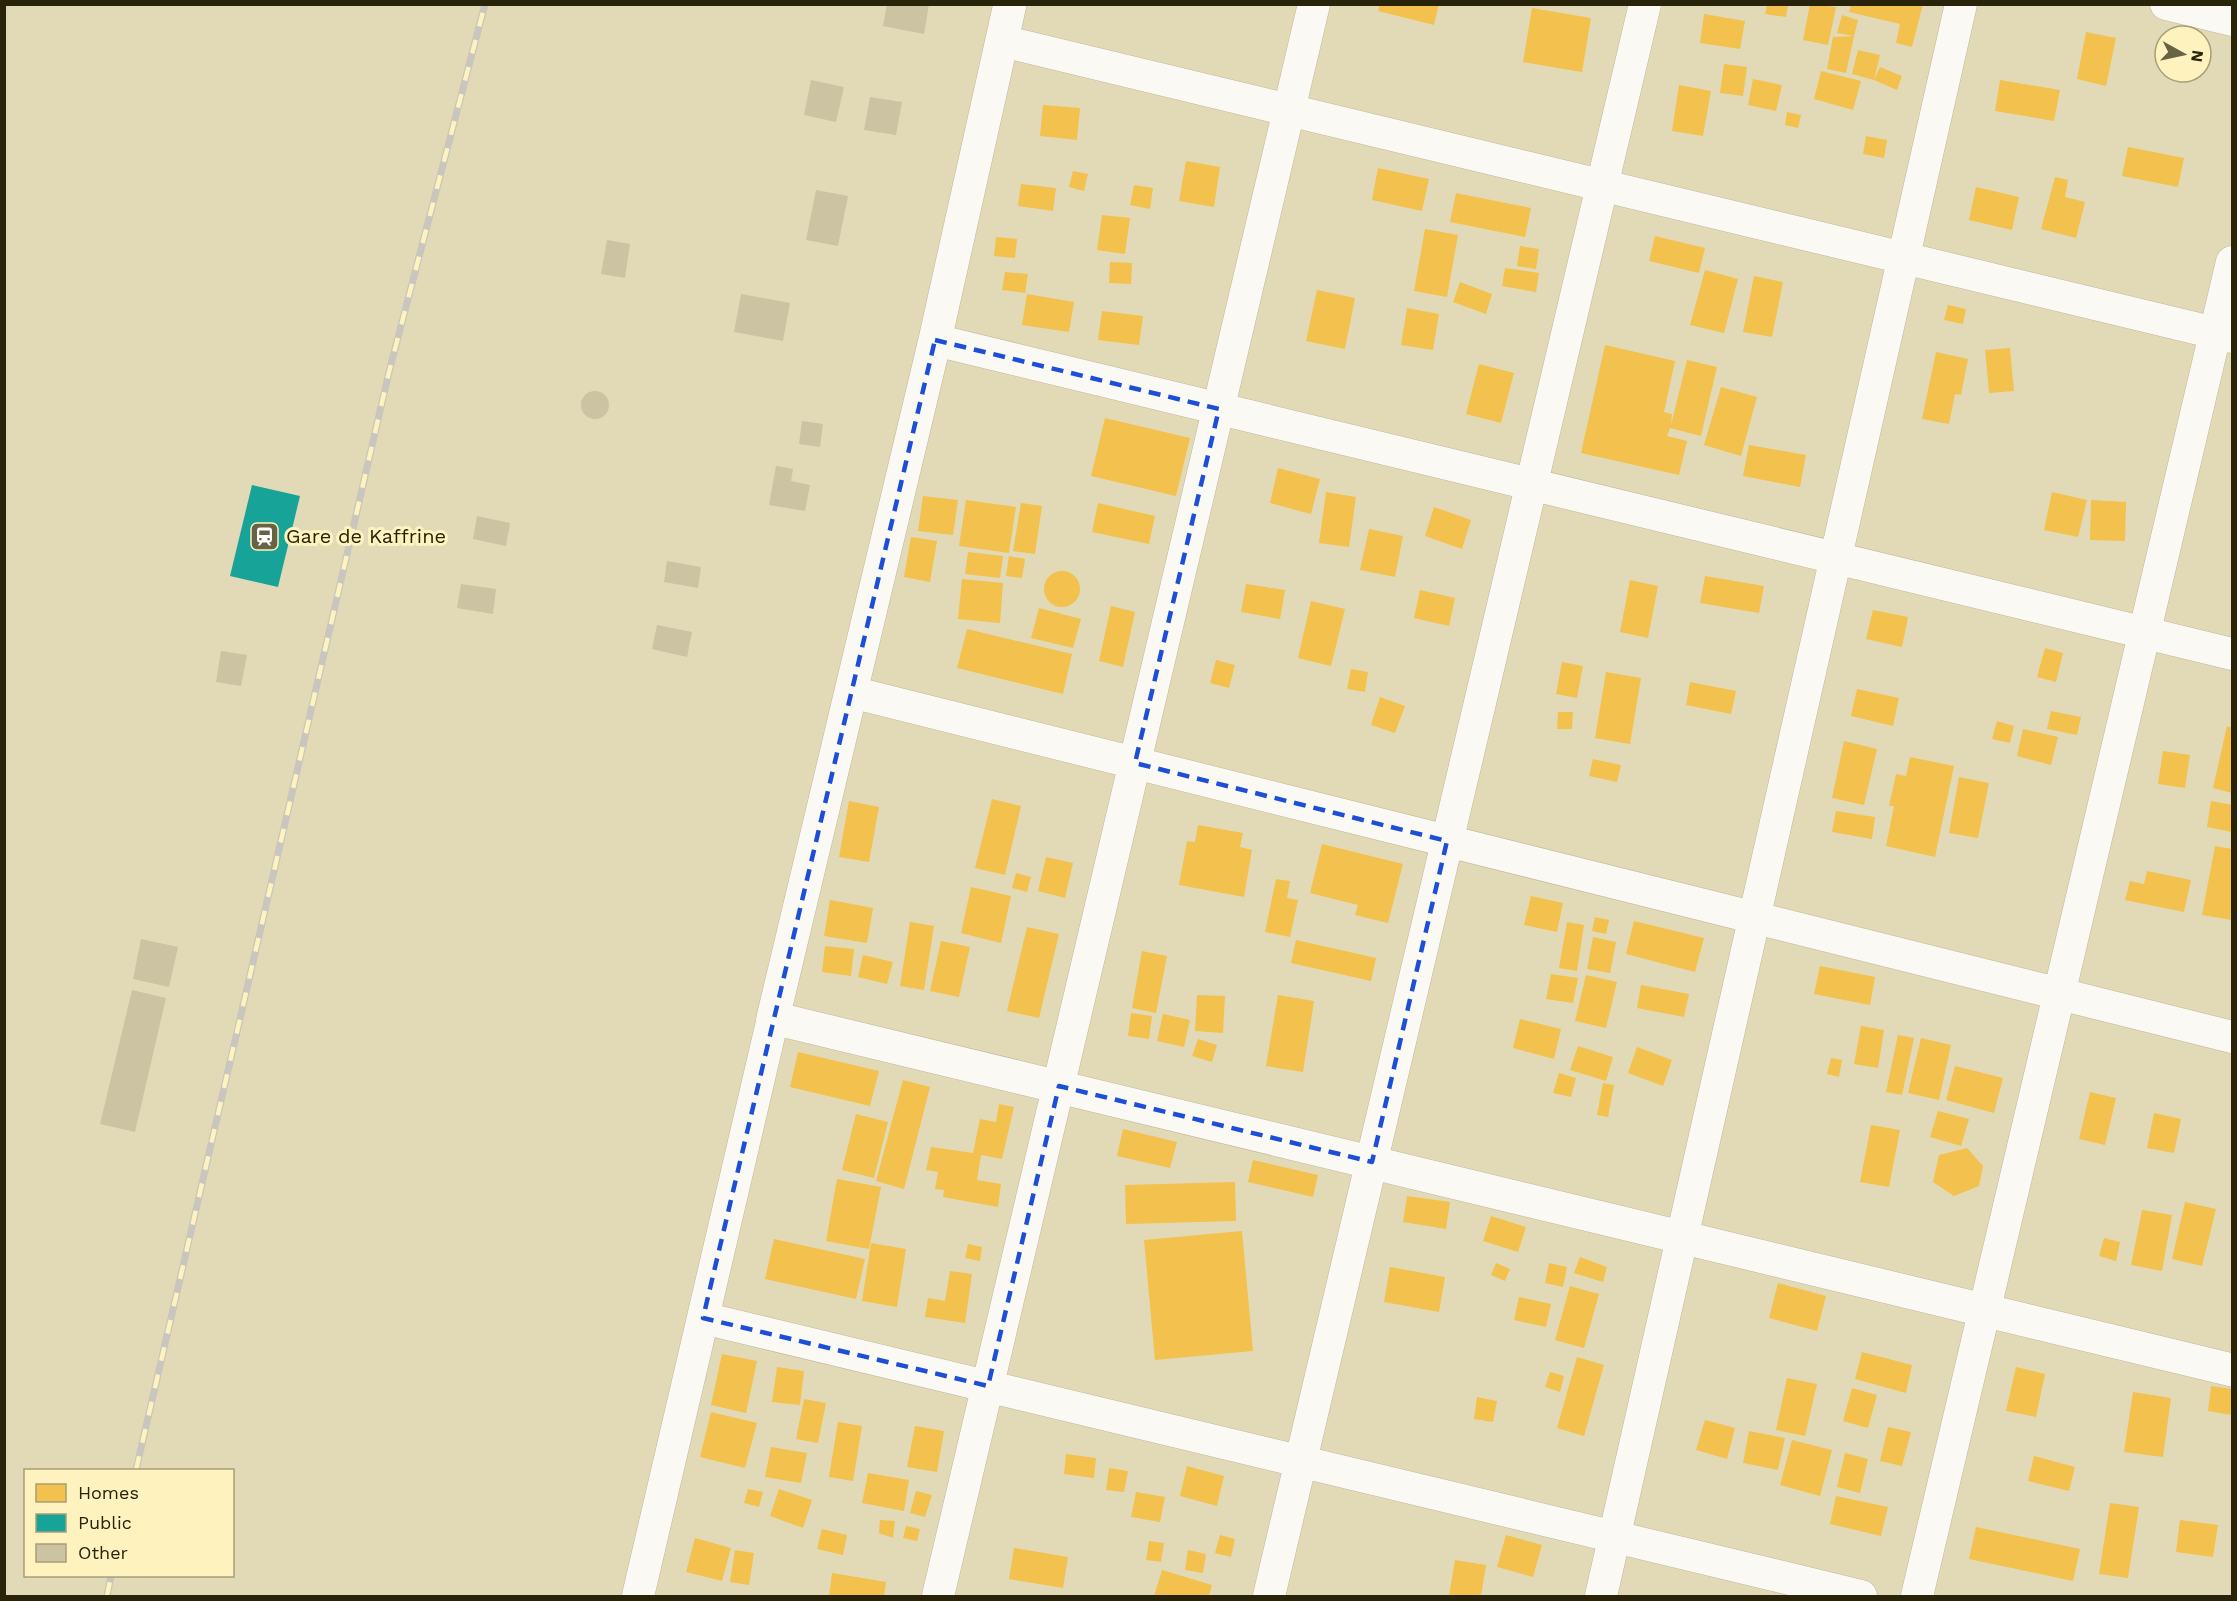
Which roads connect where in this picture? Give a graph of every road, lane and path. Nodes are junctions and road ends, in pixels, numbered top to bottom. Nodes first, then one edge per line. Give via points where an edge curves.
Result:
1 (1011, 4) edge
2 (1314, 4) edge
3 (1645, 4) edge
4 (1961, 4) edge
5 (2166, 4) edge
6 (2232, 20) edge
7 (1002, 41) junction
8 (1289, 110) junction
9 (1602, 185) junction
10 (1903, 258) junction
11 (2232, 262) edge
12 (2224, 335) edge
13 (935, 340) junction
14 (1219, 409) junction
15 (1532, 484) junction
16 (1836, 558) junction
17 (2145, 632) junction
18 (2232, 654) edge
19 (851, 692) junction
20 (1135, 763) junction
21 (1447, 841) junction
22 (1755, 918) junction
23 (2059, 994) junction
24 (773, 1018) junction
25 (2232, 1037) edge
26 (1059, 1086) junction
27 (1372, 1162) junction
28 (1683, 1237) junction
29 (1985, 1310) junction
30 (703, 1318) junction
31 (2232, 1370) edge
32 (988, 1386) junction
33 (1300, 1462) junction
34 (1615, 1537) junction
35 (638, 1596) edge
36 (938, 1596) edge
37 (1269, 1596) edge
38 (1601, 1596) edge
39 (1861, 1596) edge
40 (1917, 1596) edge

1 - 7 main road
2 - 8 street
3 - 9 street
4 - 10 street
5 - 6 street
7 - 8 street
7 - 13 main road
8 - 9 street
8 - 14 street
9 - 10 street
9 - 15 street
10 - 12 street
10 - 16 street
11 - 12 street
12 - 17 street
13 - 14 street
13 - 19 main road
14 - 15 street
14 - 20 street
15 - 16 street
15 - 21 street
16 - 17 street
16 - 22 street
17 - 18 street
17 - 23 street
19 - 20 street
19 - 24 main road
20 - 21 street
20 - 26 street
21 - 22 street
21 - 27 street
22 - 23 street
22 - 28 street
23 - 25 street
23 - 29 street
24 - 26 main road
24 - 30 street
26 - 27 main road
26 - 32 street
27 - 28 main road
27 - 33 street
28 - 29 main road
28 - 34 street
29 - 31 main road
29 - 40 street
30 - 32 street
30 - 35 street
32 - 33 street
32 - 36 street
33 - 34 street
33 - 37 street
34 - 38 street
34 - 39 street

